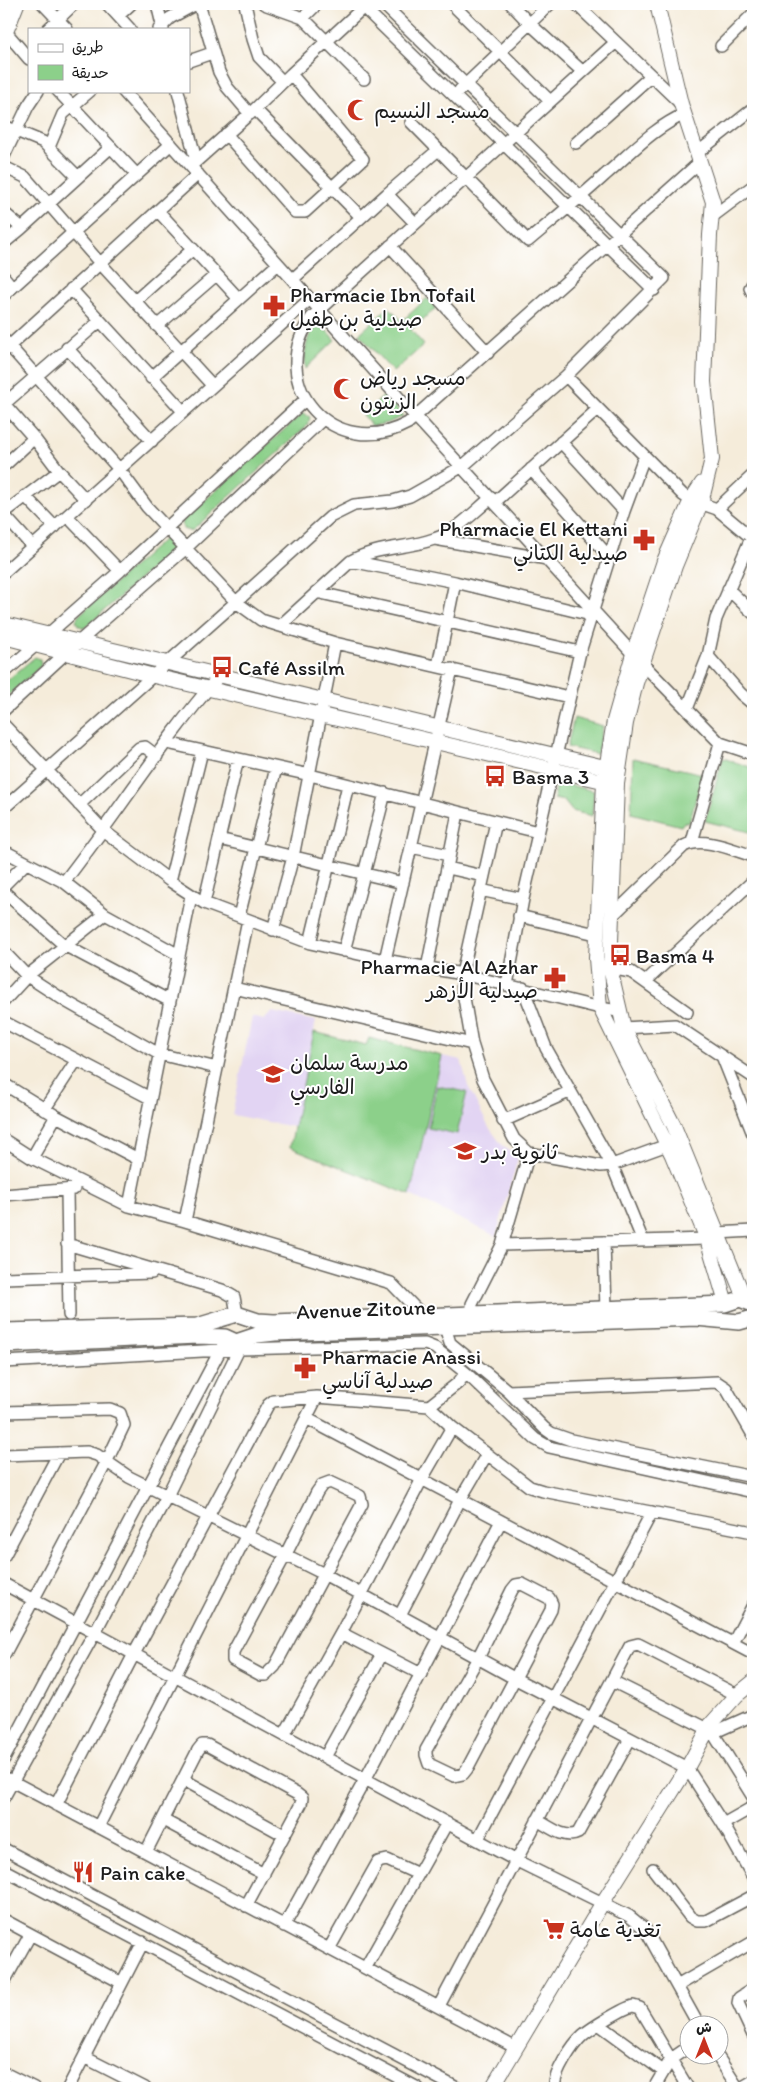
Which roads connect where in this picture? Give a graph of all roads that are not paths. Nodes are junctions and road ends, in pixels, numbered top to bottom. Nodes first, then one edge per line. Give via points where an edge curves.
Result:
1 (17, 4) edge
2 (43, 4) edge
3 (74, 4) edge
4 (107, 4) edge
5 (131, 4) edge
6 (157, 4) edge
7 (198, 4) edge
8 (245, 4) edge
9 (269, 4) edge
10 (317, 4) edge
11 (383, 4) edge
12 (452, 4) edge
13 (511, 4) edge
14 (550, 4) edge
15 (576, 4) edge
16 (657, 4) edge
17 (365, 5) edge
18 (753, 14) edge
19 (118, 16) junction
20 (303, 18) junction
21 (58, 19) junction
22 (529, 23) junction
23 (49, 28) edge
24 (66, 28) edge
25 (129, 28) edge
26 (161, 28) edge
27 (5, 35) edge
28 (327, 41) junction
29 (616, 42) junction
30 (721, 46) dead end
31 (499, 52) junction
32 (212, 53) junction
33 (27, 54) edge
34 (190, 61) edge
35 (583, 72) junction
36 (652, 76) junction
37 (287, 78) junction
38 (364, 79) dead end
39 (465, 84) junction
40 (37, 92) edge
41 (59, 92) edge
42 (89, 92) edge
43 (124, 92) edge
44 (178, 92) edge
45 (455, 94) junction
46 (550, 101) junction
47 (73, 105) junction
48 (683, 109) junction
49 (753, 109) edge
50 (253, 112) junction
51 (411, 122) dead end
52 (4, 126) edge
53 (16, 131) junction
54 (516, 132) junction
55 (226, 134) junction
56 (504, 142) junction
57 (576, 143) dead end
58 (171, 144) junction
59 (49, 147) junction
60 (112, 148) junction
61 (438, 150) junction
62 (4, 156) edge
63 (699, 158) junction
64 (195, 166) junction
65 (4, 168) edge
66 (137, 175) junction
67 (78, 177) junction
68 (465, 178) junction
69 (753, 186) edge
70 (332, 187) junction
71 (387, 194) junction
72 (581, 197) junction
73 (49, 204) junction
74 (569, 206) junction
75 (158, 211) junction
76 (4, 213) edge
77 (713, 216) junction
78 (361, 217) junction
79 (415, 223) junction
80 (22, 228) junction
81 (73, 232) junction
82 (620, 234) junction
83 (4, 243) edge
84 (608, 245) junction
85 (390, 246) junction
86 (193, 249) junction
87 (100, 263) junction
88 (278, 264) junction
89 (216, 275) junction
90 (4, 277) edge
91 (293, 279) junction
92 (753, 283) edge
93 (71, 289) junction
94 (654, 290) junction
95 (8, 291) edge
96 (753, 294) edge
97 (239, 299) junction
98 (310, 299) junction
99 (134, 301) junction
100 (319, 309) junction
101 (100, 321) junction
102 (158, 326) junction
103 (6, 346) edge
104 (67, 348) junction
105 (181, 351) junction
106 (488, 353) junction
107 (566, 376) junction
108 (36, 377) junction
109 (151, 378) junction
110 (212, 385) junction
111 (306, 399) junction
112 (4, 404) edge
113 (598, 409) junction
114 (183, 411) junction
115 (416, 417) junction
116 (323, 419) junction
117 (34, 438) junction
118 (152, 441) junction
119 (560, 442) junction
120 (644, 457) junction
121 (4, 464) edge
122 (463, 466) junction
123 (530, 469) junction
124 (119, 470) junction
125 (58, 471) junction
126 (753, 475) edge
127 (25, 496) junction
128 (86, 500) junction
129 (493, 500) junction
130 (696, 502) junction
131 (717, 509) junction
132 (624, 511) junction
133 (4, 514) edge
134 (68, 516) junction
135 (55, 527) junction
136 (166, 528) junction
137 (435, 539) junction
138 (752, 539) edge
139 (32, 546) junction
140 (186, 548) junction
141 (610, 558) junction
142 (547, 559) junction
143 (351, 561) junction
144 (120, 571) junction
145 (4, 572) edge
146 (455, 582) junction
147 (728, 588) junction
148 (316, 592) junction
149 (236, 602) junction
150 (592, 612) junction
151 (753, 613) edge
152 (448, 622) junction
153 (4, 624) edge
154 (280, 626) junction
155 (48, 635) junction
156 (4, 637) edge
157 (80, 642) junction
158 (335, 642) junction
159 (37, 645) junction
160 (66, 652) junction
161 (580, 652) junction
162 (708, 656) junction
163 (638, 658) junction
164 (166, 663) junction
165 (438, 666) junction
166 (452, 669) junction
167 (4, 673) edge
168 (220, 675) junction
169 (154, 676) junction
170 (209, 688) junction
171 (569, 697) junction
172 (324, 700) junction
173 (753, 704) edge
174 (687, 709) junction
175 (4, 710) edge
176 (320, 714) junction
177 (4, 725) edge
178 (439, 728) junction
179 (436, 742) junction
180 (167, 743) junction
181 (720, 743) junction
182 (202, 751) junction
183 (753, 754) edge
184 (157, 756) junction
185 (556, 756) junction
186 (238, 759) junction
187 (276, 768) junction
188 (553, 770) junction
189 (46, 771) junction
190 (310, 775) junction
191 (611, 776) junction
192 (348, 785) junction
193 (385, 793) junction
194 (421, 803) junction
195 (79, 805) junction
196 (4, 808) edge
197 (458, 813) junction
198 (496, 822) junction
199 (104, 831) junction
200 (538, 832) junction
201 (219, 839) junction
202 (692, 842) junction
203 (411, 847) junction
204 (256, 848) junction
205 (4, 851) edge
206 (449, 854) junction
207 (753, 856) edge
208 (293, 857) junction
209 (26, 863) junction
210 (327, 865) junction
211 (448, 868) junction
212 (363, 874) junction
213 (483, 876) junction
214 (170, 881) junction
215 (64, 882) junction
216 (753, 882) edge
217 (403, 883) junction
218 (4, 886) edge
219 (480, 890) junction
220 (4, 892) edge
221 (191, 896) junction
222 (523, 899) junction
223 (204, 904) junction
224 (105, 914) junction
225 (519, 916) junction
226 (243, 918) junction
227 (610, 918) junction
228 (274, 930) junction
229 (596, 934) junction
230 (310, 943) junction
231 (64, 945) junction
232 (344, 951) junction
233 (4, 952) edge
234 (179, 956) junction
235 (385, 960) junction
236 (427, 968) junction
237 (610, 968) junction
238 (462, 974) junction
239 (27, 976) junction
240 (645, 982) junction
241 (506, 984) junction
242 (234, 988) junction
243 (523, 988) junction
244 (170, 1001) junction
245 (4, 1002) edge
246 (600, 1008) junction
247 (618, 1011) junction
248 (687, 1012) dead end
249 (4, 1022) edge
250 (624, 1028) junction
251 (472, 1044) junction
252 (159, 1054) junction
253 (722, 1056) junction
254 (76, 1060) junction
255 (217, 1068) junction
256 (753, 1077) edge
257 (4, 1084) edge
258 (569, 1092) junction
259 (150, 1098) junction
260 (44, 1110) junction
261 (56, 1116) junction
262 (503, 1121) junction
263 (753, 1134) edge
264 (4, 1140) edge
265 (667, 1145) junction
266 (529, 1153) junction
267 (32, 1158) junction
268 (138, 1159) junction
269 (612, 1165) junction
270 (85, 1186) junction
271 (67, 1191) junction
272 (4, 1195) edge
273 (129, 1206) junction
274 (185, 1221) junction
275 (753, 1231) edge
276 (712, 1236) junction
277 (643, 1241) junction
278 (604, 1242) junction
279 (67, 1244) junction
280 (502, 1245) junction
281 (163, 1272) junction
282 (68, 1276) junction
283 (4, 1278) edge
284 (745, 1309) edge
285 (606, 1310) junction
286 (69, 1315) dead end
287 (472, 1315) junction
288 (237, 1316) junction
289 (423, 1316) junction
290 (445, 1327) junction
291 (6, 1340) edge
292 (234, 1342) junction
293 (4, 1361) edge
294 (466, 1373) junction
295 (508, 1391) junction
296 (317, 1397) junction
297 (429, 1406) junction
298 (4, 1412) edge
299 (306, 1418) junction
300 (452, 1428) junction
301 (753, 1435) edge
302 (59, 1453) junction
303 (486, 1454) junction
304 (4, 1455) edge
305 (106, 1463) junction
306 (753, 1477) edge
307 (422, 1479) junction
308 (147, 1486) junction
309 (753, 1492) edge
310 (167, 1496) junction
311 (460, 1500) junction
312 (652, 1512) junction
313 (208, 1516) junction
314 (501, 1521) junction
315 (753, 1532) edge
316 (246, 1536) junction
317 (286, 1554) junction
318 (4, 1556) edge
319 (324, 1574) junction
320 (616, 1582) junction
321 (4, 1584) edge
322 (362, 1594) junction
323 (33, 1600) junction
324 (752, 1610) edge
325 (400, 1616) junction
326 (75, 1623) junction
327 (342, 1633) junction
328 (94, 1634) junction
329 (440, 1637) junction
330 (733, 1643) junction
331 (134, 1654) junction
332 (382, 1654) junction
333 (753, 1654) edge
334 (4, 1655) edge
335 (478, 1658) junction
336 (421, 1674) junction
337 (175, 1676) junction
338 (514, 1678) junction
339 (612, 1681) junction
340 (753, 1682) edge
341 (737, 1695) junction
342 (552, 1698) junction
343 (753, 1716) edge
344 (592, 1719) junction
345 (708, 1733) junction
346 (284, 1735) junction
347 (630, 1739) junction
348 (325, 1757) junction
349 (4, 1759) edge
350 (687, 1768) junction
351 (366, 1778) junction
352 (8, 1779) edge
353 (184, 1780) junction
354 (753, 1796) edge
355 (4, 1797) edge
356 (56, 1805) junction
357 (753, 1807) edge
358 (162, 1820) junction
359 (537, 1820) junction
360 (447, 1822) junction
361 (723, 1824) junction
362 (98, 1827) junction
363 (284, 1835) junction
364 (478, 1839) junction
365 (4, 1849) edge
366 (146, 1852) junction
367 (515, 1860) junction
368 (653, 1869) dead end
369 (4, 1870) edge
370 (264, 1874) junction
371 (418, 1874) junction
372 (753, 1877) edge
373 (753, 1896) edge
374 (603, 1902) junction
375 (246, 1906) junction
376 (4, 1920) edge
377 (284, 1926) junction
378 (30, 1935) junction
379 (143, 1942) junction
380 (753, 1942) edge
381 (329, 1949) junction
382 (366, 1967) junction
383 (4, 1982) edge
384 (122, 1983) junction
385 (677, 1986) junction
386 (753, 1988) edge
387 (439, 2006) junction
388 (692, 2014) edge
389 (600, 2025) junction
390 (753, 2035) edge
391 (516, 2048) junction
392 (680, 2052) edge
393 (84, 2057) junction
394 (671, 2058) junction
395 (722, 2064) edge
396 (663, 2071) junction
397 (4, 2073) edge
398 (753, 2081) edge
399 (34, 2088) edge
400 (68, 2088) edge
401 (145, 2088) edge
402 (418, 2088) edge
403 (457, 2088) edge
404 (492, 2088) edge
405 (555, 2088) edge
406 (654, 2088) edge
407 (688, 2088) edge
408 (738, 2088) edge
409 (742, 2088) edge

1 - 27 street
2 - 21 street
3 - 21 street
4 - 19 street
5 - 19 street
6 - 26 street
7 - 26 street via 170,18
7 - 32 street
8 - 37 street via 259,57
9 - 20 street
10 - 20 street
11 - 39 street
12 - 31 street
13 - 22 street
14 - 22 street
15 - 29 street
16 - 48 street
17 - 28 street
17 - 45 street
18 - 30 street
19 - 25 street
20 - 28 street
21 - 23 street
21 - 24 street
22 - 31 street
22 - 35 street
27 - 33 street
28 - 37 street
28 - 38 street
29 - 35 street
29 - 36 street
31 - 39 street
31 - 46 street
32 - 34 street
32 - 50 street via 228,87
35 - 46 street
36 - 48 street
36 - 57 street
37 - 50 street
37 - 70 street via 363,159
39 - 45 street
39 - 54 street
40 - 53 street
41 - 47 street
42 - 47 street
43 - 58 street
44 - 64 street
45 - 56 street
46 - 54 street
47 - 59 street via 63,114
47 - 60 street
48 - 63 street
48 - 72 street via 650,134
49 - 63 street
50 - 55 street
50 - 70 street
51 - 61 street
52 - 53 street
53 - 59 street
53 - 62 street
54 - 56 street
54 - 72 street
55 - 64 street
55 - 70 street via 295,212 305,212
56 - 68 street
56 - 74 street
58 - 64 street
58 - 66 street
59 - 67 street
60 - 66 street
60 - 67 street
61 - 68 street
61 - 71 street
63 - 77 street via 713,199
63 - 82 street
64 - 75 street
64 - 88 street
65 - 73 street via 25,177
66 - 81 street
67 - 73 street
68 - 74 street via 528,241
68 - 79 street
69 - 77 street
70 - 78 street
71 - 78 street
71 - 79 street
72 - 74 street
72 - 82 street
73 - 80 street
73 - 81 street
74 - 84 street
75 - 86 street
75 - 87 street
76 - 80 street
77 - 130 street via 704,376 710,471
78 - 91 street
79 - 85 street
80 - 83 street
81 - 87 street
81 - 95 street
82 - 84 street
82 - 94 street via 664,278
84 - 94 street
84 - 106 street
85 - 100 street
85 - 106 street
86 - 89 street
86 - 99 street
87 - 93 street
87 - 99 street
88 - 91 street
88 - 97 street
89 - 97 street
89 - 102 street
90 - 95 street
91 - 98 street
92 - 96 street via 750,288
93 - 101 street
93 - 103 street
94 - 107 street
97 - 105 street
98 - 100 street
98 - 110 street
99 - 102 street
100 - 111 street via 301,335 296,357 298,380
100 - 115 street
101 - 104 street
101 - 109 street
102 - 105 street
103 - 108 street
104 - 108 street
104 - 118 street
105 - 109 street
105 - 110 street
106 - 115 street
107 - 113 street
107 - 122 street
108 - 112 street
108 - 124 street
109 - 114 street
110 - 114 street
111 - 116 street
111 - 136 street
112 - 117 street
113 - 119 street
113 - 120 street
114 - 118 street
115 - 116 street via 398,428 376,434 342,430
115 - 122 street
116 - 140 street
117 - 121 street
117 - 125 street
118 - 124 street
119 - 123 street
119 - 132 street
120 - 130 street via 683,495
120 - 132 street
122 - 129 street
122 - 149 street via 410,496 392,501 364,502 337,512
123 - 129 street
123 - 141 street
124 - 128 street
124 - 136 street
125 - 127 street
125 - 128 street
126 - 131 street
127 - 133 street
127 - 135 street
128 - 134 street
129 - 137 street
129 - 142 street
130 - 131 street
130 - 163 street via 664,561
131 - 138 street
132 - 141 street
133 - 139 street
134 - 135 street
134 - 144 street
135 - 139 street
136 - 140 street
136 - 144 street
137 - 142 street
137 - 143 street via 368,552
138 - 147 street
139 - 145 street
140 - 149 street
140 - 157 street
141 - 150 street
142 - 150 street
143 - 146 street
143 - 148 street
144 - 155 street
146 - 150 street
146 - 152 street
147 - 151 street
147 - 162 street via 716,619
148 - 152 street
148 - 154 street
149 - 154 street via 261,620
149 - 164 street
150 - 161 street
150 - 163 street
152 - 161 street
152 - 165 street
153 - 155 street
154 - 158 street
155 - 157 street
155 - 159 street
156 - 159 street
157 - 160 street
157 - 164 street
158 - 165 street
158 - 172 street
159 - 160 street
159 - 167 street
160 - 169 street
160 - 175 street
161 - 171 street
162 - 173 street
162 - 174 street
163 - 174 street
163 - 191 street via 626,723
164 - 168 street
164 - 169 street
165 - 166 street
166 - 171 street
166 - 178 street
168 - 170 street
168 - 172 street
169 - 170 street
169 - 189 street
170 - 176 street
170 - 180 street
171 - 185 street
172 - 176 street
172 - 178 street
174 - 181 street
176 - 179 street
176 - 190 street
177 - 189 street
178 - 179 street
178 - 185 street
179 - 188 street
179 - 194 street
180 - 182 street
180 - 184 street
181 - 183 street
181 - 202 street
182 - 186 street
182 - 214 street
184 - 195 street via 145,747 139,748
184 - 199 street
185 - 188 street
185 - 191 street
186 - 187 street
186 - 201 street
187 - 190 street
187 - 204 street
188 - 191 street
188 - 200 street
189 - 195 street
189 - 196 street
190 - 192 street
190 - 208 street
191 - 227 street
191 - 229 street
192 - 193 street
192 - 210 street
193 - 194 street
193 - 212 street
194 - 197 street
194 - 203 street
195 - 199 street
197 - 198 street
197 - 206 street
198 - 200 street
198 - 213 street
199 - 214 street
199 - 215 street
200 - 222 street
201 - 204 street
201 - 223 street
202 - 207 street
202 - 227 street via 684,846
203 - 206 street
203 - 217 street
204 - 208 street
204 - 226 street
205 - 209 street
206 - 211 street
208 - 210 street
208 - 228 street
209 - 215 street
209 - 218 street
210 - 212 street
210 - 230 street
211 - 213 street
211 - 236 street
212 - 217 street
212 - 232 street
213 - 219 street
214 - 221 street
215 - 224 street
216 - 240 street
217 - 235 street
219 - 222 street
219 - 238 street
220 - 231 street
221 - 223 street
221 - 234 street
222 - 225 street
223 - 226 street
224 - 231 street
224 - 234 street
225 - 229 street
225 - 241 street
226 - 228 street
226 - 242 street
227 - 237 street
228 - 230 street
229 - 246 street
230 - 232 street
231 - 239 street
231 - 244 street
232 - 235 street
233 - 239 street
234 - 244 street
235 - 236 street
236 - 238 street
237 - 240 street via 631,972
237 - 247 street
238 - 241 street
238 - 251 street
239 - 245 street
239 - 252 street
240 - 248 street
241 - 243 street
242 - 251 street
242 - 255 street
243 - 246 street
243 - 258 street via 546,1048
244 - 252 street
246 - 247 street
246 - 265 street
247 - 250 street
249 - 254 street
250 - 253 street via 676,1025
250 - 276 street via 674,1126 695,1176
251 - 262 street via 483,1079
252 - 255 street
252 - 259 street
253 - 256 street
253 - 263 street
254 - 259 street
254 - 260 street
255 - 274 street
257 - 260 street
258 - 262 street
258 - 269 street
259 - 268 street
260 - 261 street
261 - 267 street
261 - 268 street
262 - 266 street via 514,1139
264 - 267 street
265 - 269 street
265 - 276 street
266 - 269 street via 601,1166
266 - 280 street
267 - 270 street
268 - 273 street
269 - 277 street
270 - 271 street
270 - 273 street
271 - 272 street
271 - 279 street
273 - 274 street
274 - 289 street via 391,1283
275 - 276 street
276 - 277 street
276 - 284 street
276 - 284 street
277 - 278 street
278 - 280 street
278 - 285 street
279 - 281 street
279 - 282 street
280 - 287 street via 472,1304
281 - 282 street
281 - 288 street via 228,1293 234,1297
282 - 283 street
282 - 286 street
284 - 285 main road, Avenue Zitoune
284 - 290 main road, Avenue Zitoune via 739,1322 696,1318
285 - 287 main road, Avenue Zitoune
287 - 289 main road, Avenue Zitoune
288 - 289 main road, Avenue Zitoune via 274,1322
288 - 291 main road, Avenue Zitoune via 197,1326
288 - 292 main road via 223,1326
288 - 292 main road via 250,1326 249,1335
290 - 292 main road, Avenue Zitoune via 275,1333
290 - 295 street via 450,1343
291 - 292 main road, Avenue Zitoune via 197,1336
291 - 293 street
292 - 293 street
292 - 294 street via 425,1344 436,1348
292 - 308 street
292 - 310 street
294 - 297 street via 458,1384
294 - 309 street via 535,1439 549,1447
295 - 301 street via 718,1382 726,1388
295 - 306 street via 544,1428 558,1436
296 - 297 street
296 - 299 street
296 - 313 street via 273,1401 268,1405
297 - 300 street
298 - 305 street via 105,1408 117,1411 124,1425
299 - 307 street
299 - 316 street
300 - 303 street
300 - 307 street
302 - 304 street
302 - 305 street via 92,1453
302 - 318 street
303 - 311 street
303 - 312 street via 530,1487
305 - 308 street
305 - 323 street
307 - 311 street
307 - 322 street
308 - 310 street
308 - 326 street
310 - 313 street
310 - 328 street
311 - 314 street
311 - 325 street
312 - 315 street
312 - 320 street
313 - 316 street
313 - 331 street
314 - 320 street
314 - 329 street
316 - 317 street
316 - 337 street
317 - 319 street
317 - 319 street via 322,1484 334,1483 357,1494 362,1500 360,1508
317 - 319 street via 233,1652 233,1660 261,1675 266,1675 275,1666
319 - 322 street
320 - 330 street
320 - 342 street
321 - 323 street
322 - 325 street
322 - 327 street
323 - 326 street
323 - 334 street
324 - 330 street
325 - 329 street
326 - 328 street
326 - 349 street
327 - 332 street
327 - 346 street
328 - 331 street
328 - 352 street
329 - 335 street
329 - 336 street
330 - 333 street
331 - 337 street
331 - 356 street
332 - 336 street
332 - 348 street
335 - 338 street
335 - 338 street via 514,1586 522,1584 544,1595 551,1600 551,1610
335 - 338 street via 426,1750 427,1760 434,1767 454,1776 466,1772
336 - 351 street
337 - 346 street
337 - 362 street
338 - 342 street
339 - 341 street via 628,1649 638,1644
339 - 344 street
339 - 345 street
340 - 341 street
341 - 345 street via 723,1708
342 - 344 street
342 - 364 street
343 - 345 street
344 - 347 street
344 - 359 street
345 - 350 street
345 - 354 street
346 - 348 street
347 - 350 street
347 - 359 street via 578,1833 564,1834
348 - 351 street
350 - 361 street
350 - 374 street
351 - 360 street
351 - 377 street
352 - 355 street
352 - 356 street
353 - 358 street
353 - 363 street
353 - 363 street via 198,1750 205,1744 298,1794 302,1802
356 - 362 street
357 - 361 street
358 - 366 street
358 - 370 street
359 - 367 street
360 - 364 street
360 - 371 street
361 - 372 street
362 - 366 street
363 - 370 street
364 - 367 street
365 - 403 street
366 - 375 street
367 - 374 street
367 - 387 street
368 - 373 street via 690,1917 697,1921 706,1921
369 - 379 street
370 - 375 street
371 - 381 street via 387,1860 378,1862
371 - 382 street
374 - 385 street via 645,1929
374 - 391 street
375 - 377 street
376 - 378 street
377 - 381 street
378 - 383 street
378 - 384 street
379 - 384 street
379 - 402 street
380 - 385 street
381 - 382 street
382 - 387 street
384 - 393 street
385 - 388 street
386 - 390 street via 739,1998 738,2003
387 - 391 street
389 - 394 street via 629,2007 640,2008
389 - 396 street
389 - 405 street via 578,2041 557,2072
391 - 404 street
392 - 394 street
393 - 400 street
393 - 401 street
394 - 396 street
394 - 407 street
395 - 408 street
396 - 406 street
397 - 399 street
398 - 409 street

